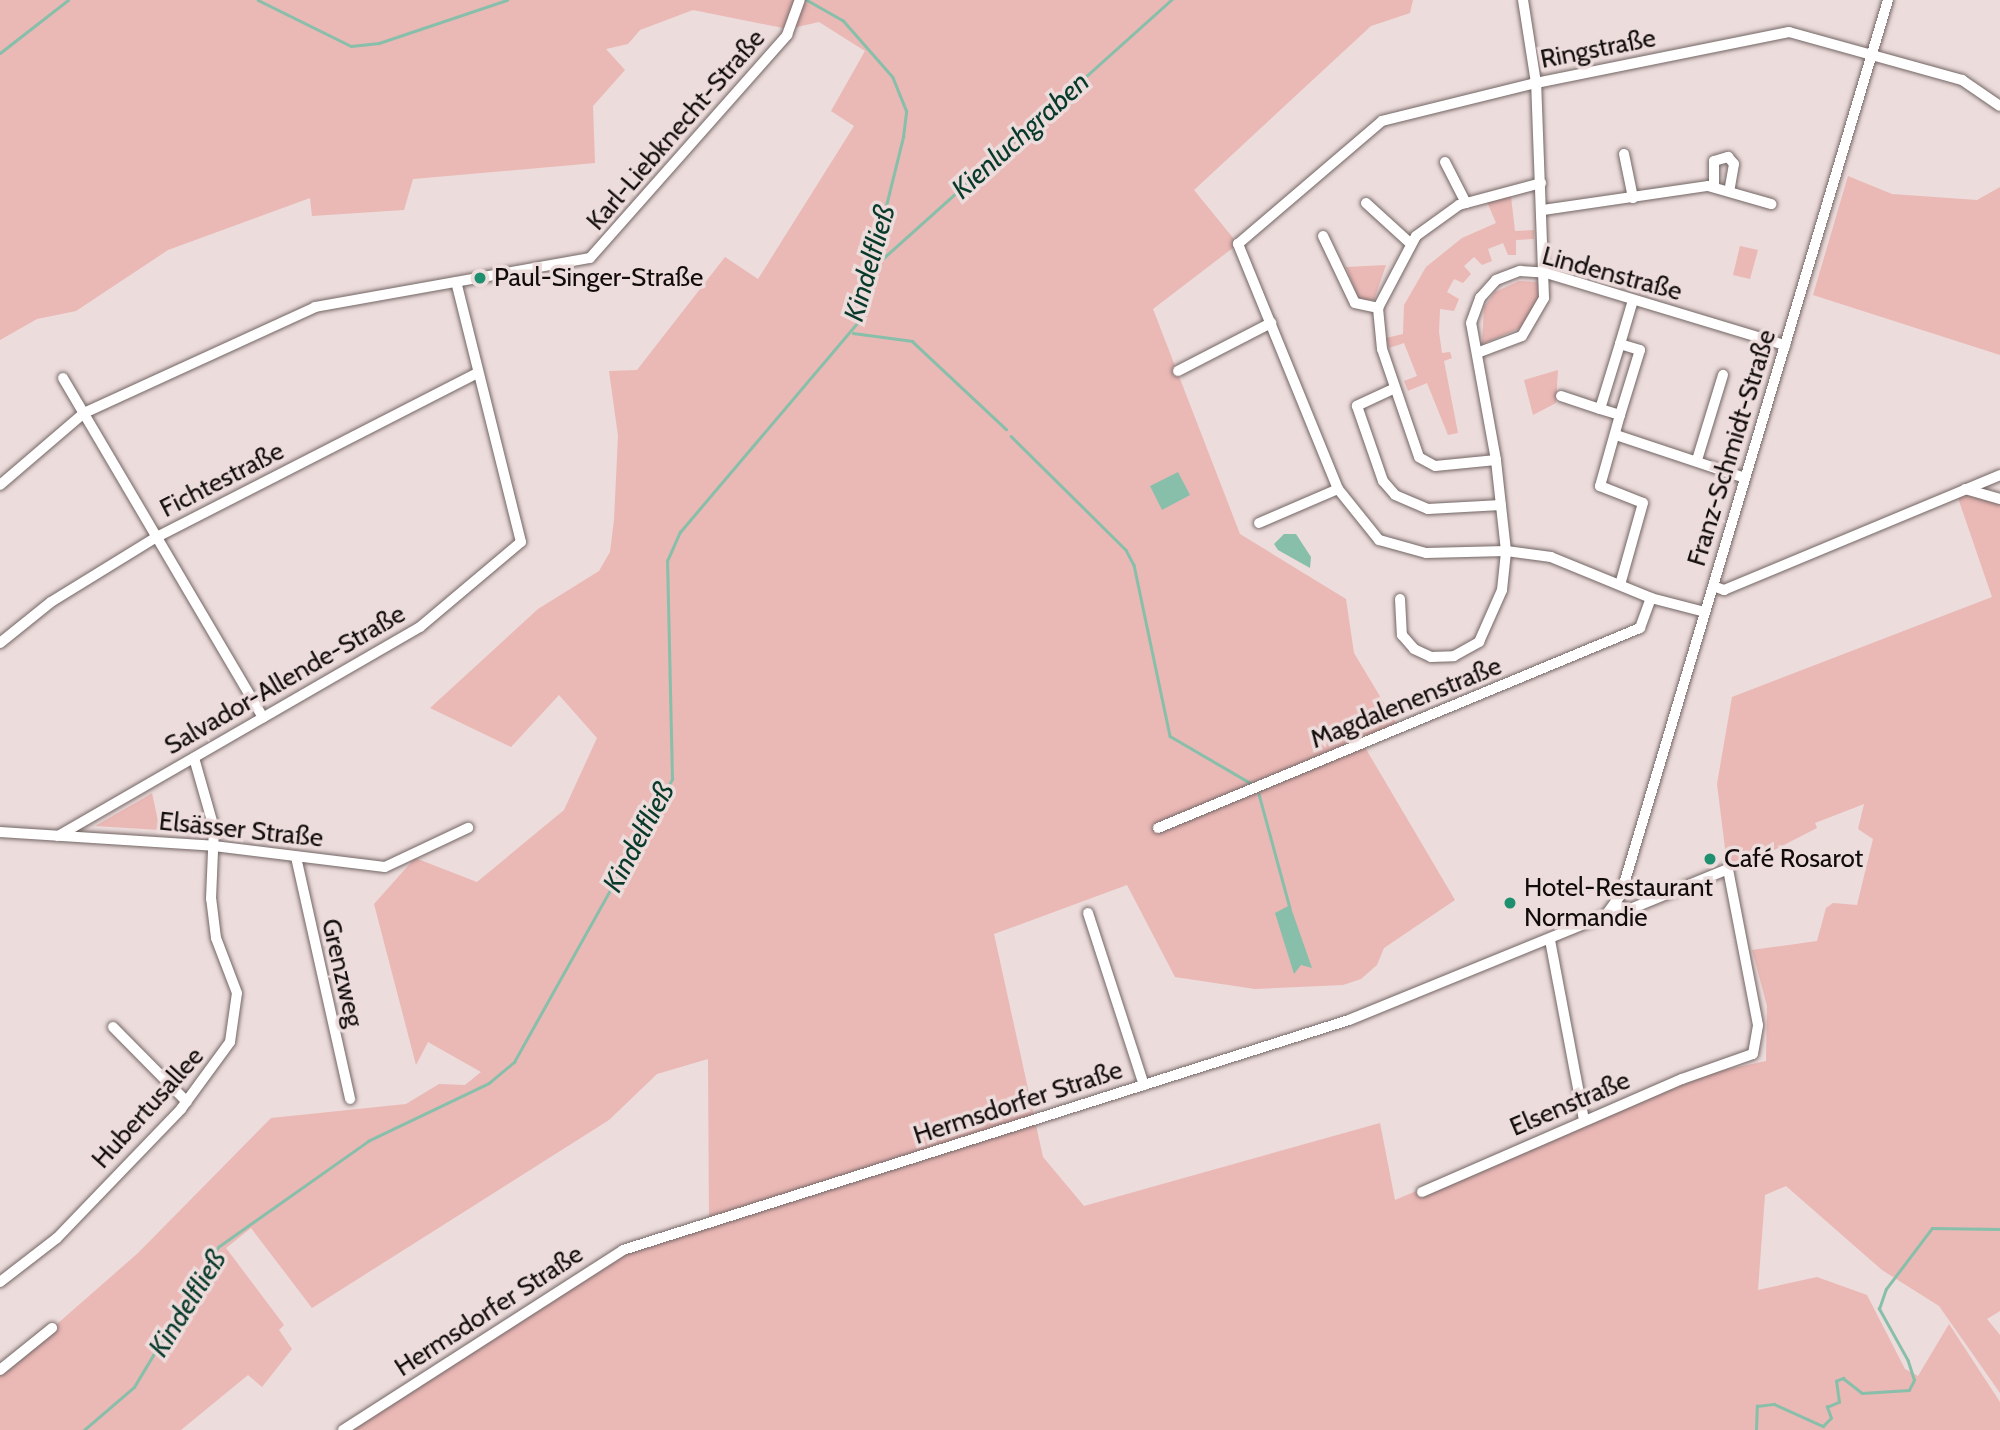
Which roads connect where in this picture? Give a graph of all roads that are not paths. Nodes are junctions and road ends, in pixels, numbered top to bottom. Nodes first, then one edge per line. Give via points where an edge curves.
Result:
1 (800, 0) edge
2 (1522, 0) edge
3 (1888, 0) edge
4 (1871, 52) junction
5 (1536, 83) junction
6 (2000, 106) edge
7 (1624, 154) dead end
8 (1445, 162) dead end
9 (1541, 183) junction
10 (1714, 187) junction
11 (1729, 191) junction
12 (1633, 198) junction
13 (1366, 203) dead end
14 (1466, 203) junction
15 (1771, 204) dead end
16 (1543, 210) junction
17 (1323, 236) dead end
18 (1410, 243) junction
19 (1546, 273) junction
20 (456, 282) junction
21 (1633, 300) junction
22 (1378, 308) junction
23 (1271, 323) junction
24 (1620, 344) junction
25 (1785, 345) junction
26 (1477, 353) junction
27 (1178, 371) dead end
28 (476, 374) junction
29 (1723, 375) dead end
30 (63, 378) dead end
31 (1393, 389) junction
32 (1561, 397) dead end
33 (1600, 409) junction
34 (84, 413) junction
35 (1620, 415) junction
36 (1616, 435) junction
37 (1496, 460) junction
38 (1697, 460) junction
39 (2000, 475) edge
40 (1745, 478) junction
41 (0, 485) edge
42 (1338, 489) junction
43 (1965, 489) junction
44 (2000, 499) edge
45 (1501, 505) junction
46 (1259, 523) dead end
47 (155, 538) junction
48 (1506, 551) junction
49 (1620, 585) junction
50 (1713, 586) junction
51 (1651, 598) junction
52 (1400, 599) dead end
53 (1705, 612) junction
54 (0, 643) edge
55 (263, 717) junction
56 (194, 758) junction
57 (468, 828) dead end
58 (1158, 828) dead end
59 (0, 832) edge
60 (58, 836) junction
61 (214, 846) junction
62 (296, 856) junction
63 (1613, 906) junction
64 (1088, 913) dead end
65 (1550, 940) junction
66 (113, 1027) dead end
67 (1737, 1064) joint
68 (1144, 1085) junction
69 (350, 1099) dead end
70 (187, 1102) junction
71 (1584, 1120) junction
72 (1422, 1192) dead end
73 (0, 1282) edge
74 (52, 1328) dead end
75 (0, 1370) edge
76 (343, 1430) edge

1 - 20 street, Karl-Liebknecht-Straße via 787,35 594,255
2 - 5 street
3 - 4 street, Franz-Schmidt-Straße
4 - 5 street, Ringstraße via 1789,32
4 - 6 street, Ringstraße via 1962,80
4 - 25 street, Franz-Schmidt-Straße
5 - 9 street
5 - 23 street, Ringstraße via 1382,121 1238,244
7 - 12 street
8 - 14 street
9 - 14 street
9 - 16 street
10 - 11 street
10 - 11 street via 1712,165 1728,158 1734,164
10 - 12 street
11 - 15 street
12 - 16 street
13 - 18 street
14 - 18 street
16 - 19 street
17 - 22 street via 1355,303
18 - 22 street
19 - 21 street, Lindenstraße
19 - 26 street via 1544,298 1528,330 1509,345
19 - 26 street, Lindenstraße via 1520,271 1496,280 1480,298 1471,323
20 - 28 street
20 - 34 street, Karl-Liebknecht-Straße via 315,307
21 - 24 street
21 - 25 street, Lindenstraße
22 - 31 street
23 - 27 street
23 - 42 street
24 - 33 street
24 - 35 street via 1640,350
25 - 40 street, Franz-Schmidt-Straße
26 - 37 street, Lindenstraße
28 - 47 street, Fichtestraße
28 - 55 street, Salvador-Allende-Straße via 521,542 420,627
29 - 38 street
30 - 34 street
31 - 37 street via 1426,463
31 - 45 street via 1357,406 1379,472 1395,495 1427,509
32 - 33 street
33 - 35 street
34 - 41 street, Karl-Liebknecht-Straße
34 - 47 street
35 - 36 street
36 - 38 street
36 - 49 street via 1600,486 1643,503
37 - 45 street, Lindenstraße
38 - 40 street
39 - 43 street
40 - 50 street, Franz-Schmidt-Straße
42 - 46 street
42 - 48 street via 1379,540 1408,551
43 - 44 street
43 - 50 street via 1724,590
45 - 48 street, Lindenstraße
47 - 54 street, Fichtestraße via 51,602
47 - 55 street
48 - 49 street via 1550,557
48 - 52 street, Lindenstraße via 1491,624 1479,642 1454,656 1431,657 1414,649 1402,635
49 - 51 street
50 - 53 street, Franz-Schmidt-Straße
51 - 53 street
51 - 58 street, Magdalenenstraße via 1640,628
53 - 63 street, Franz-Schmidt-Straße
55 - 56 street, Salvador-Allende-Straße
56 - 60 street, Salvador-Allende-Straße
56 - 61 street, Hubertusallee via 210,799
57 - 62 street, Elsässer Straße via 385,867
59 - 60 street, Elsässer Straße
60 - 61 street, Elsässer Straße
61 - 62 street, Elsässer Straße
61 - 70 street, Hubertusallee via 214,928 237,1008 222,1057
62 - 69 street, Grenzweg
63 - 65 street, Hermsdorfer Straße via 1601,919
63 - 67 street, Hermsdorfer Straße via 1630,909 1728,869 1758,1025 1753,1054
64 - 68 street
65 - 68 street, Hermsdorfer Straße via 1349,1020
65 - 71 street
66 - 70 street
67 - 71 street, Elsenstraße via 1707,1069
68 - 76 street, Hermsdorfer Straße via 623,1250
70 - 73 street, Hubertusallee via 57,1238
71 - 72 street, Elsenstraße
74 - 75 street

